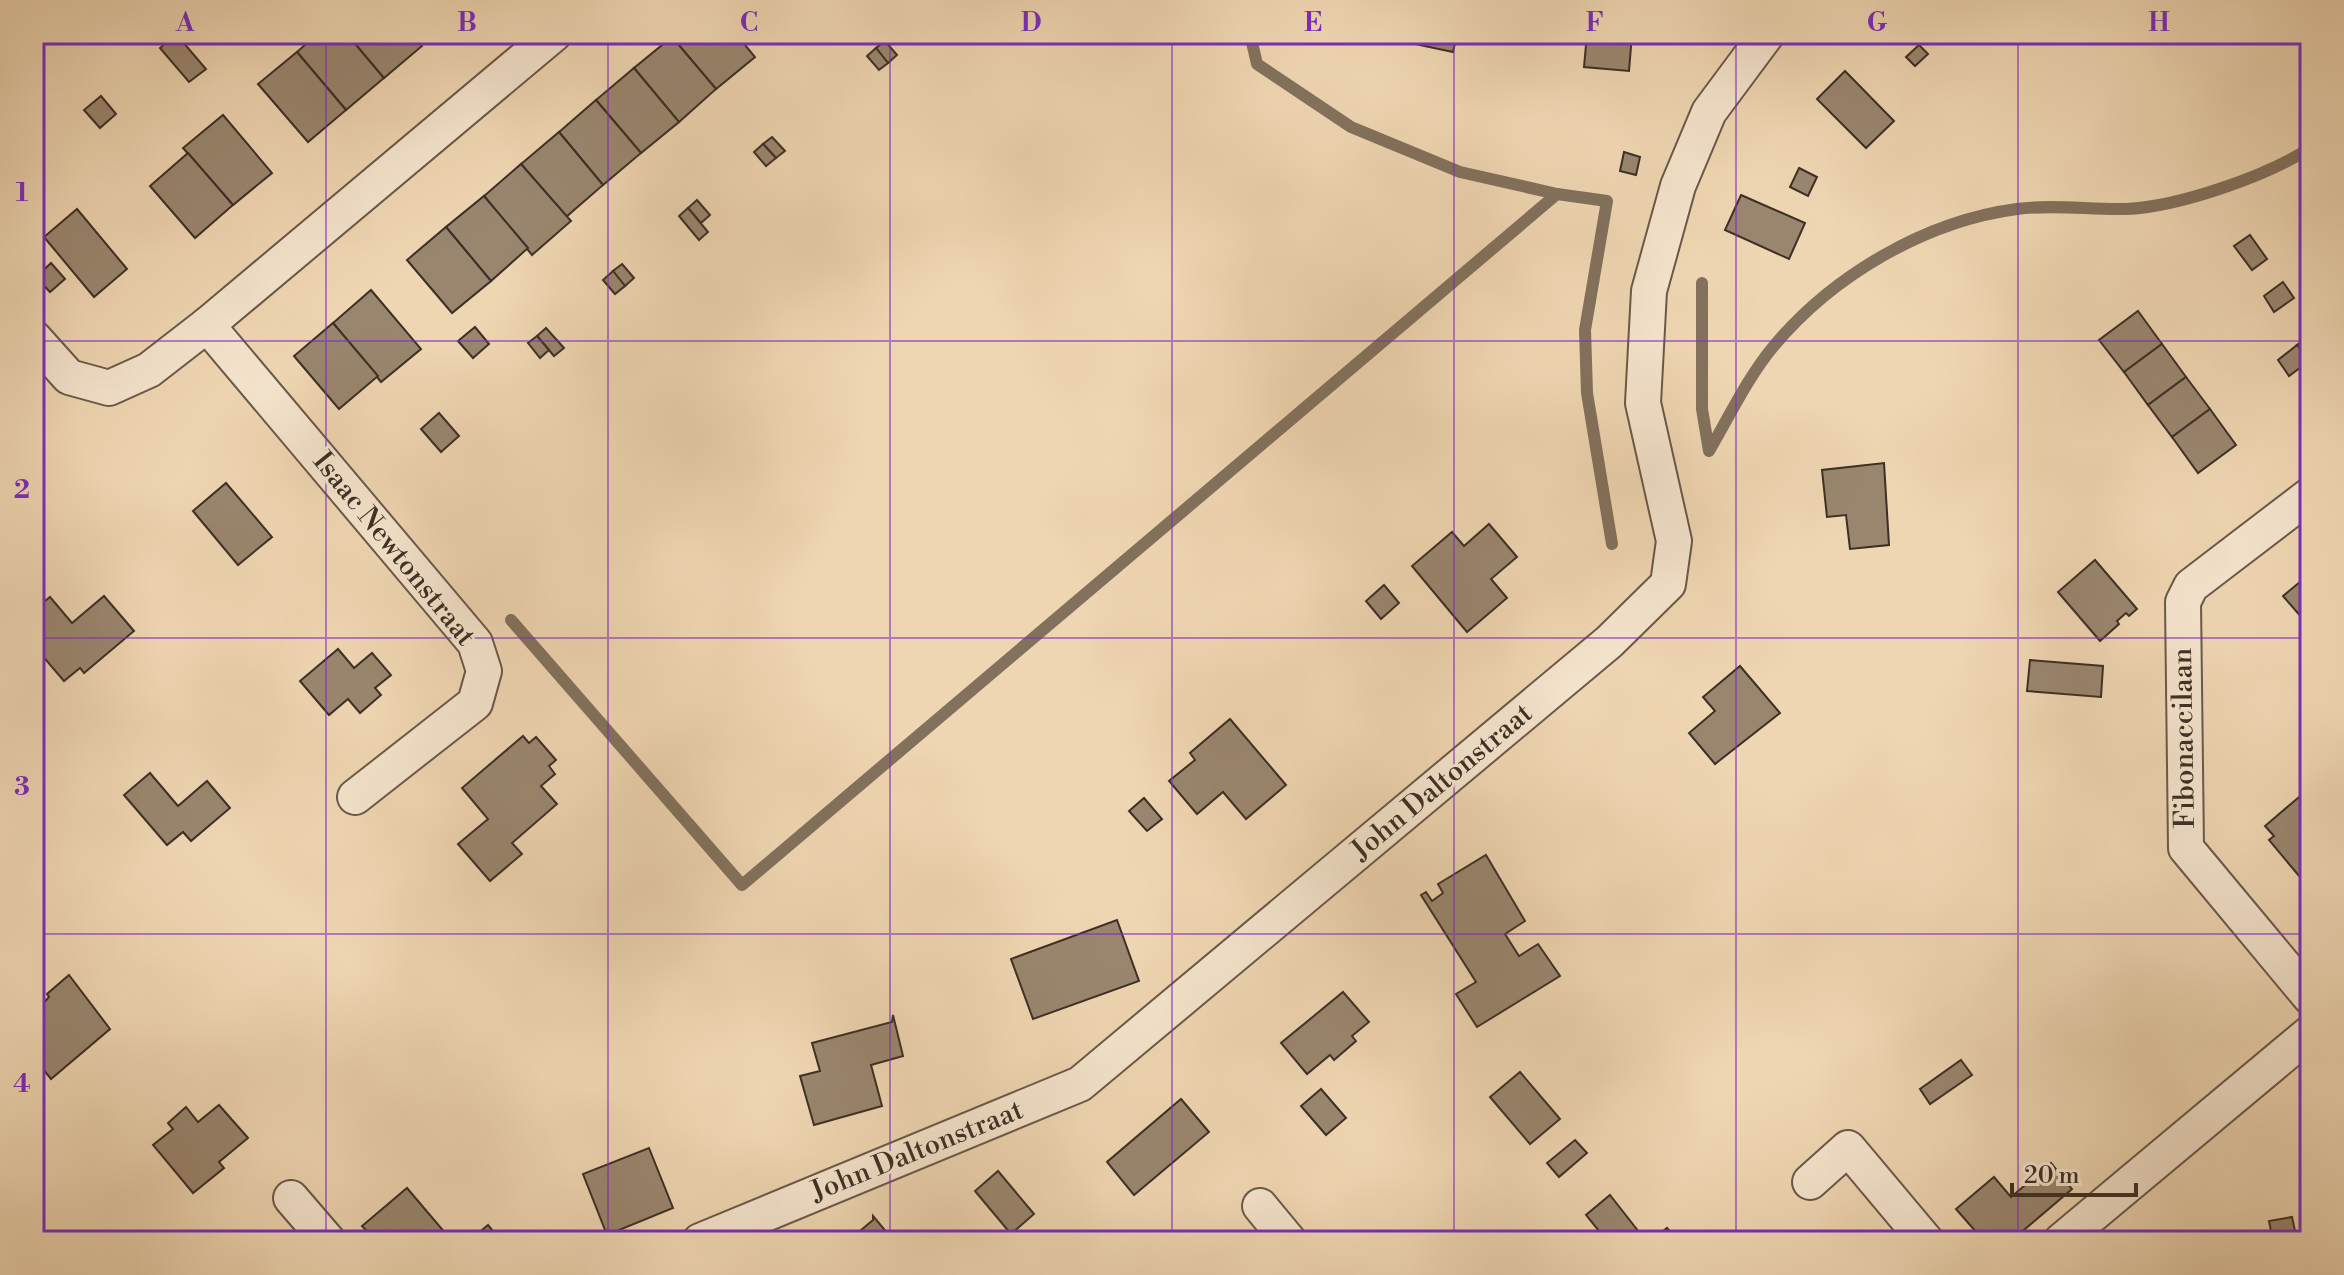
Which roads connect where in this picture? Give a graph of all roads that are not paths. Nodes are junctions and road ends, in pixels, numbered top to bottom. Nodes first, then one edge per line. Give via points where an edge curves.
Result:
1 (554, 34) edge
2 (1767, 34) edge
3 (207, 325) junction
4 (34, 338) edge
5 (2310, 495) edge
6 (355, 797) dead end
7 (2310, 997) edge
8 (2310, 1033) edge
9 (1810, 1182) dead end
10 (291, 1198) dead end
11 (1260, 1206) dead end
12 (328, 1241) edge
13 (700, 1241) edge
14 (1289, 1241) edge
15 (1926, 1241) edge
16 (2061, 1241) edge

1 - 3 street
2 - 13 street, John Daltonstraat via 1709,112 1678,186 1649,291 1643,403 1674,541 1668,584 1609,642 1080,1084
3 - 4 street via 149,370 109,388 69,377
3 - 6 street, Isaac Newtonstraat via 475,643 484,671 475,703
5 - 7 street, Fibonaccilaan via 2191,586 2183,602 2186,848
8 - 16 street
9 - 15 street via 1848,1148
10 - 12 street
11 - 14 street

